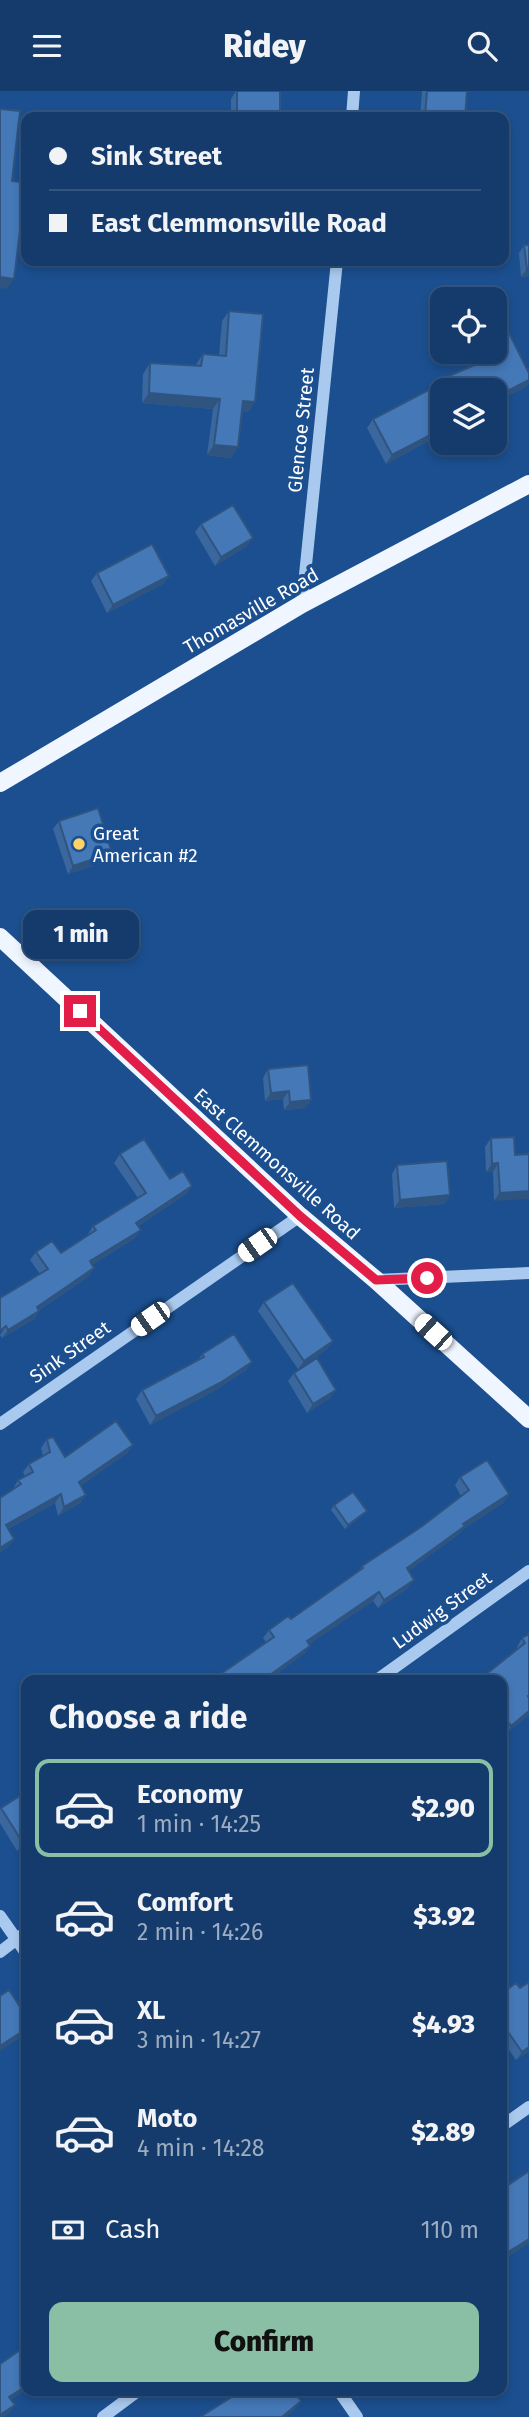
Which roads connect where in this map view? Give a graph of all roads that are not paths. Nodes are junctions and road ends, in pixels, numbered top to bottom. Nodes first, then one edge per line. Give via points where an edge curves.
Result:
1 (355, 91) edge
2 (353, 112) edge
3 (336, 266) edge
4 (529, 484) edge
5 (302, 604) junction
6 (0, 783) edge
7 (0, 937) edge
8 (300, 1216) junction
9 (529, 1273) edge
10 (376, 1280) junction
11 (529, 1419) edge
12 (0, 1424) edge
13 (529, 1571) edge
14 (384, 1675) edge
15 (0, 1916) edge
16 (21, 1936) edge
17 (0, 1952) edge
18 (529, 2106) edge
19 (507, 2122) edge
20 (131, 2396) edge
21 (342, 2396) edge
22 (103, 2417) edge
23 (357, 2417) edge

1 - 2 street
3 - 5 street, Glencoe Street
4 - 5 main road, Thomasville Road
5 - 6 main road, Thomasville Road
7 - 8 main road, East Clemmonsville Road
8 - 10 main road, East Clemmonsville Road
8 - 12 street, Sink Street
9 - 10 street
10 - 11 main road, East Clemmonsville Road
13 - 14 street, Ludwig Street
15 - 16 street
16 - 17 street
18 - 19 street
20 - 22 street
21 - 23 street

